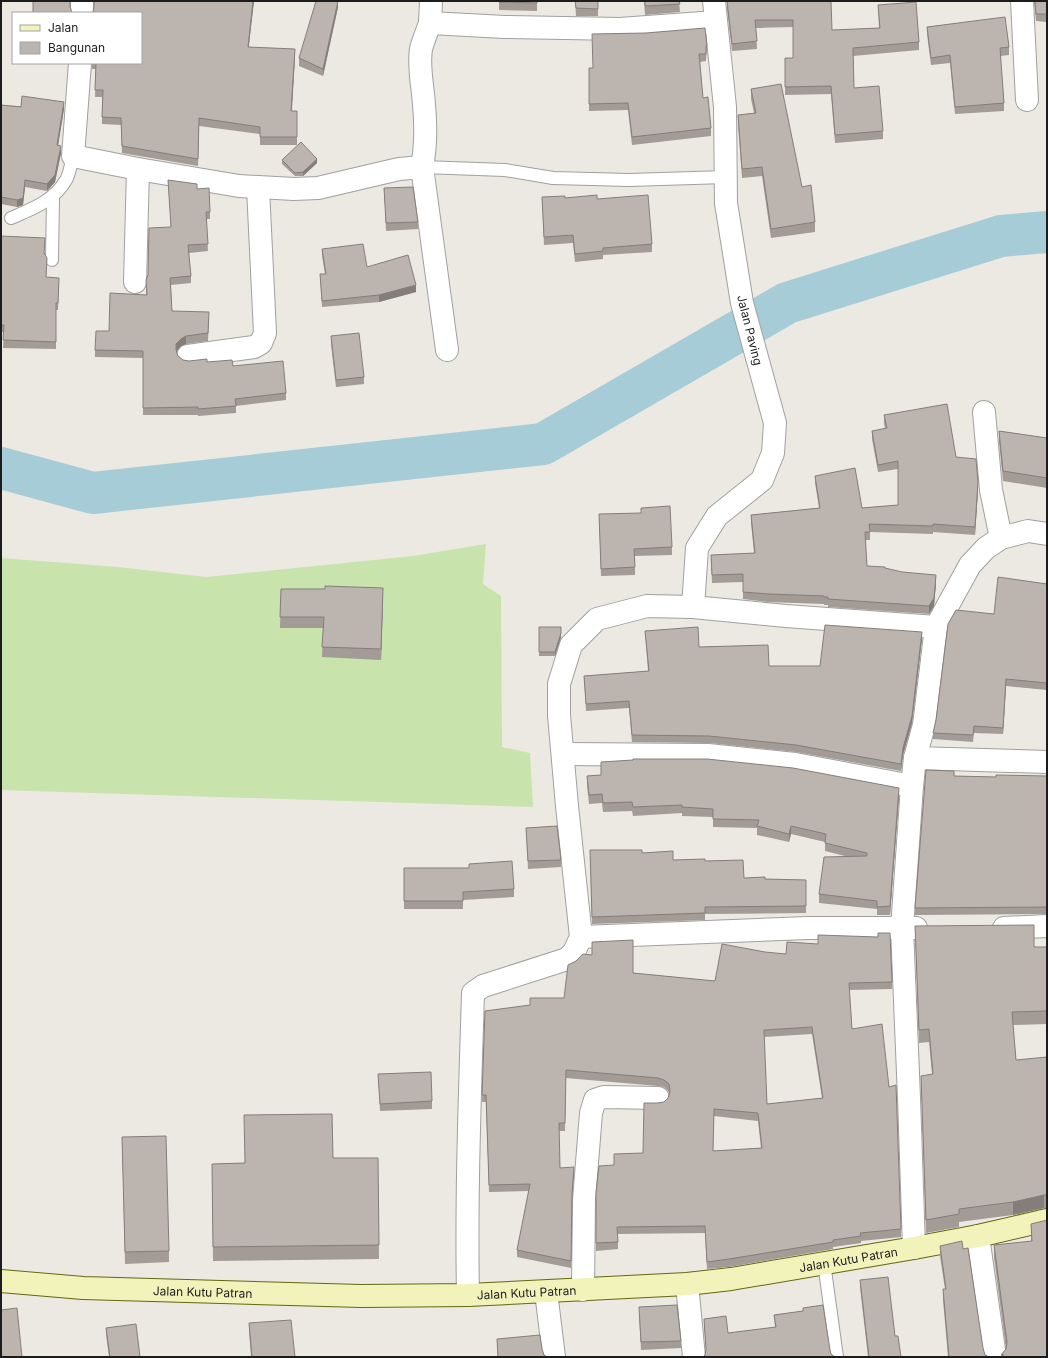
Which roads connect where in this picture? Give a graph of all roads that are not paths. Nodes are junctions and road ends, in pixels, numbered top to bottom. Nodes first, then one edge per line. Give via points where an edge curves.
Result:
1 (82, 1) edge
2 (431, 1) edge
3 (714, 1) edge
4 (1022, 1) edge
5 (82, 12) edge
6 (716, 22) junction
7 (430, 23) junction
8 (80, 64) edge
9 (1027, 100) dead end
10 (73, 156) junction
11 (422, 167) junction
12 (138, 169) junction
13 (726, 177) junction
14 (258, 188) junction
15 (53, 197) junction
16 (11, 218) dead end
17 (52, 260) dead end
18 (135, 282) dead end
19 (447, 350) dead end
20 (188, 356) dead end
21 (984, 412) dead end
22 (1047, 534) edge
23 (1000, 538) junction
24 (693, 607) junction
25 (936, 627) junction
26 (563, 754) junction
27 (915, 758) junction
28 (1047, 762) edge
29 (912, 786) junction
30 (1047, 926) edge
31 (902, 928) junction
32 (933, 928) edge
33 (988, 928) edge
34 (581, 937) junction
35 (658, 1098) dead end
36 (1047, 1220) edge
37 (978, 1236) junction
38 (914, 1248) junction
39 (824, 1263) junction
40 (1, 1281) edge
41 (687, 1284) junction
42 (583, 1290) junction
43 (546, 1292) junction
44 (468, 1295) junction
45 (554, 1357) edge
46 (694, 1357) edge
47 (837, 1357) edge
48 (995, 1357) edge

1 - 5 street
2 - 7 street
3 - 6 street, Jalan Paving
4 - 9 street
6 - 7 street via 620,29
6 - 13 street, Jalan Paving via 725,107
7 - 11 street via 420,64 425,106 426,149
8 - 10 street
10 - 12 street
10 - 15 lane via 67,179
11 - 13 lane via 505,170 553,178 583,179
11 - 14 street via 399,169 318,188
11 - 19 street
12 - 14 street
12 - 18 street
13 - 24 street, Jalan Paving via 726,203 742,303 774,423 773,453 762,480 716,516 697,548
14 - 20 street via 265,333 261,343 254,347
15 - 16 lane
15 - 17 lane
21 - 23 street via 991,490
22 - 23 street via 1028,531
23 - 25 street via 970,565
24 - 25 street
24 - 26 street via 647,606 597,619 571,645 559,684
25 - 27 street via 924,725
26 - 29 street via 708,755 795,764
26 - 34 street
27 - 28 street
27 - 29 street
29 - 31 street
30 - 33 street
31 - 32 street
31 - 34 street via 808,928
31 - 38 street
34 - 44 street via 574,952 567,959 482,986 473,993 468,1151
35 - 42 street via 604,1097 595,1100 591,1113 584,1200
36 - 37 street, Jalan Kutu Patran
37 - 38 street, Jalan Kutu Patran
37 - 48 street
38 - 39 street, Jalan Kutu Patran
39 - 41 street, Jalan Kutu Patran
39 - 47 lane
40 - 44 street, Jalan Kutu Patran via 83,1288 361,1296
41 - 42 street, Jalan Kutu Patran
41 - 46 street
42 - 43 street, Jalan Kutu Patran
43 - 44 street, Jalan Kutu Patran
43 - 45 street

